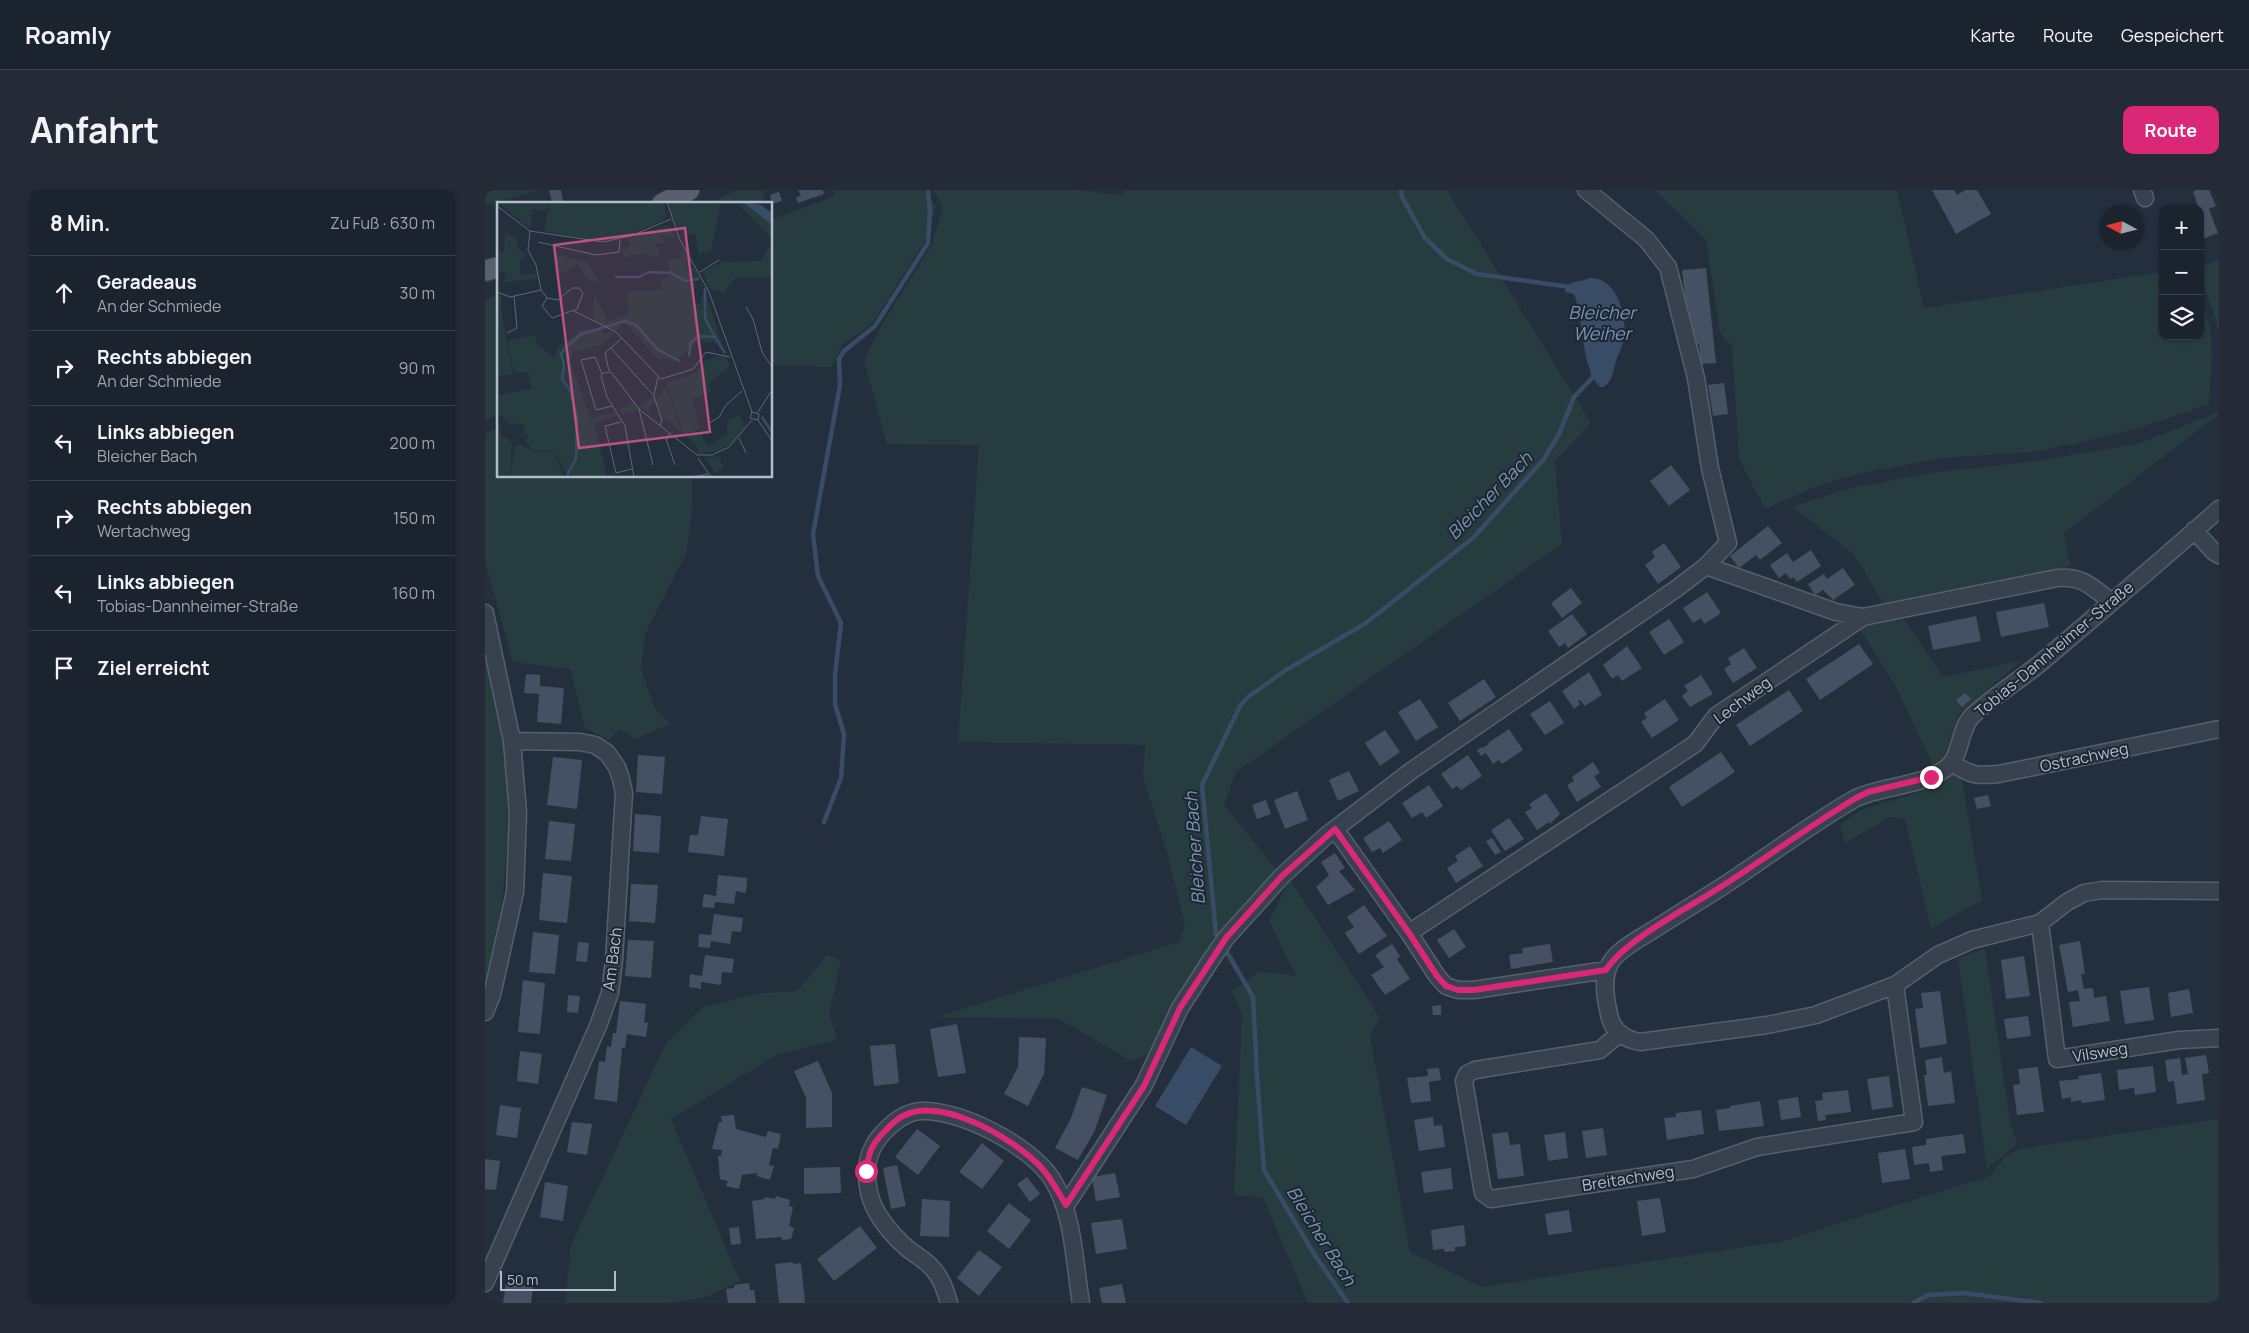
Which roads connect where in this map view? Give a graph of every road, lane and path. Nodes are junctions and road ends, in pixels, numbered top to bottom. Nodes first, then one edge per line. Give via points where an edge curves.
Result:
1 (689, 190) edge
2 (1586, 190) edge
3 (666, 202) edge
4 (2219, 509) edge
5 (2194, 530) junction
6 (2219, 555) edge
7 (1706, 566) junction
8 (2113, 602) junction
9 (485, 613) edge
10 (1863, 617) junction
11 (2219, 729) edge
12 (512, 741) junction
13 (1952, 763) junction
14 (1335, 829) junction
15 (2219, 891) edge
16 (2040, 923) junction
17 (1409, 933) junction
18 (1606, 970) junction
19 (1895, 985) junction
20 (485, 1012) edge
21 (1619, 1034) junction
22 (2219, 1038) edge
23 (1066, 1205) junction
24 (486, 1276) edge
25 (949, 1303) edge
26 (1081, 1303) edge

1 - 3 main road
2 - 7 street via 1647,239 1668,267 1696,378 1710,468 1727,543
4 - 5 street, Tobias-Dannheimer-Straße
5 - 6 street
5 - 8 street, Tobias-Dannheimer-Straße
7 - 10 street via 1837,612
7 - 14 street via 1411,771
8 - 10 street, Lechweg via 2073,577
8 - 13 street, Tobias-Dannheimer-Straße via 1971,717
9 - 12 street
10 - 17 street, Lechweg via 1716,716 1695,744
11 - 13 street, Ostrachweg via 1999,774 1968,774
12 - 20 street via 518,813 515,892 494,988
12 - 24 street, Am Bach via 571,741 595,745 607,753 617,767 624,793 621,872 610,993
13 - 18 street via 1931,777 1868,792 1838,808 1628,946
14 - 17 street
14 - 23 street via 1282,876 1222,945 1180,1008 1144,1086
15 - 16 street via 2102,890 2084,893
16 - 19 street via 1971,940 1938,954
16 - 22 street, Vilsweg via 2057,1059 2179,1040
17 - 18 street via 1437,976 1446,986 1458,990
18 - 21 street via 1605,990 1610,1020
19 - 21 street via 1816,1015 1767,1024 1640,1042
19 - 21 street, Breitachweg via 1914,1122 1757,1147 1693,1169 1491,1199 1483,1193 1464,1081 1467,1074 1475,1070 1601,1050
23 - 25 street via 1051,1178 1037,1162 978,1123 949,1114 921,1111 903,1116 889,1127 869,1152 866,1171 869,1194 877,1213 893,1234 933,1268 944,1285
23 - 26 street

